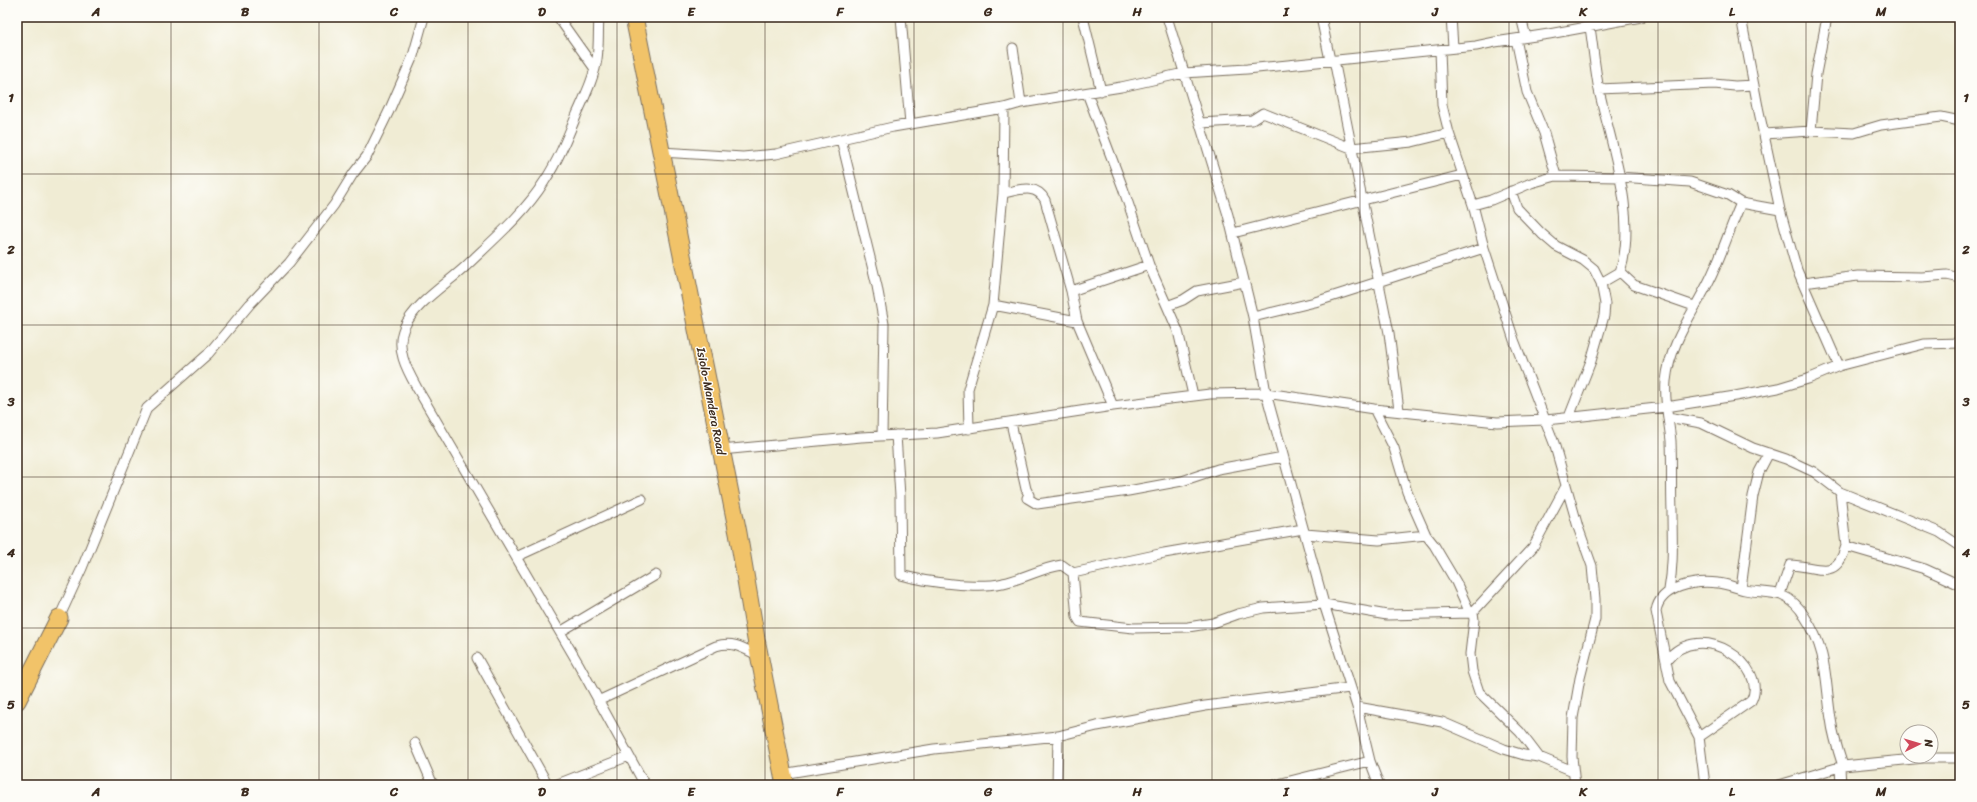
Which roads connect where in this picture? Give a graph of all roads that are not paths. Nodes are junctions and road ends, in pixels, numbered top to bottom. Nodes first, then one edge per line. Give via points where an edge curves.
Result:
1 (424, 17) edge
2 (558, 17) edge
3 (598, 17) edge
4 (634, 17) edge
5 (901, 17) edge
6 (1083, 17) edge
7 (1167, 17) edge
8 (1321, 17) edge
9 (1451, 17) edge
10 (1521, 17) edge
11 (1641, 17) edge
12 (1741, 17) edge
13 (1827, 17) edge
14 (1608, 20) edge
15 (1590, 26) junction
16 (1526, 37) junction
17 (1516, 39) junction
18 (1013, 48) dead end
19 (1453, 48) junction
20 (1440, 50) junction
21 (1332, 60) junction
22 (595, 69) junction
23 (1184, 73) junction
24 (1754, 85) junction
25 (1599, 89) junction
26 (1102, 91) junction
27 (1086, 93) junction
28 (1021, 103) junction
29 (1004, 108) junction
30 (1960, 121) edge
31 (1200, 123) junction
32 (910, 124) junction
33 (1811, 131) junction
34 (1448, 133) junction
35 (1764, 134) junction
36 (841, 139) junction
37 (1351, 148) junction
38 (661, 152) junction
39 (1462, 175) junction
40 (1556, 176) junction
41 (1620, 177) junction
42 (1511, 191) junction
43 (1003, 193) junction
44 (1363, 201) junction
45 (1741, 203) junction
46 (1473, 205) junction
47 (1780, 210) junction
48 (1233, 233) junction
49 (1484, 248) junction
50 (1149, 265) junction
51 (1620, 272) junction
52 (1960, 278) edge
53 (1244, 282) junction
54 (1378, 282) junction
55 (1601, 283) junction
56 (1803, 283) junction
57 (1071, 291) junction
58 (993, 305) junction
59 (1167, 306) junction
60 (1694, 306) junction
61 (1253, 317) junction
62 (1077, 321) junction
63 (1960, 343) edge
64 (1839, 366) junction
65 (1266, 393) junction
66 (1193, 395) junction
67 (1113, 406) junction
68 (1666, 407) junction
69 (1374, 408) junction
70 (1399, 410) junction
71 (1569, 417) junction
72 (1668, 417) junction
73 (1546, 420) junction
74 (1011, 423) junction
75 (969, 429) junction
76 (896, 435) junction
77 (882, 436) junction
78 (721, 450) junction
79 (1769, 453) junction
80 (1283, 457) junction
81 (1566, 486) junction
82 (1840, 492) junction
83 (642, 499) dead end
84 (1304, 531) junction
85 (1426, 535) junction
86 (1846, 546) junction
87 (1960, 546) edge
88 (516, 557) junction
89 (1073, 573) junction
90 (656, 575) dead end
91 (1960, 585) edge
92 (1741, 589) junction
93 (1669, 590) junction
94 (1780, 594) junction
95 (1324, 604) junction
96 (1472, 612) junction
97 (59, 618) joint
98 (560, 632) junction
99 (759, 656) junction
100 (477, 658) dead end
101 (1666, 661) junction
102 (1350, 688) junction
103 (17, 701) edge
104 (598, 701) junction
105 (1356, 707) junction
106 (1058, 736) junction
107 (1699, 737) junction
108 (415, 743) dead end
109 (629, 756) junction
110 (1539, 757) junction
111 (1960, 758) edge
112 (1370, 761) junction
113 (1842, 767) junction
114 (784, 779) edge
115 (1574, 781) edge
116 (433, 785) edge
117 (548, 785) edge
118 (555, 785) edge
119 (645, 785) edge
120 (1057, 785) edge
121 (1274, 785) edge
122 (1379, 785) edge
123 (1584, 785) edge
124 (1705, 785) edge
125 (1779, 785) edge
126 (1841, 785) edge

1 - 97 street via 413,56 389,111 367,156 334,206 289,263 208,354 147,408
2 - 22 street
3 - 22 street
4 - 38 highway, Isiolo-Mandera Road
5 - 32 street
6 - 26 street
7 - 23 street
8 - 21 street
9 - 19 street
10 - 16 street
11 - 14 street
12 - 24 street
13 - 33 street via 1816,74
14 - 15 street
15 - 16 street
15 - 25 street
16 - 17 street
17 - 19 street
17 - 40 street via 1527,92 1544,133
18 - 28 street
19 - 20 street
20 - 21 street
20 - 34 street via 1442,105
21 - 23 street
21 - 37 street
22 - 88 street via 573,123 544,182 512,221 416,310 401,336 404,360 413,381
23 - 26 street
23 - 31 street
24 - 25 street via 1714,84
24 - 35 street
25 - 41 street
26 - 27 street
27 - 28 street
27 - 50 street via 1123,188
28 - 29 street
29 - 32 street
29 - 43 street
30 - 33 street via 1941,117 1881,125 1854,133
31 - 37 street via 1252,120 1263,113
31 - 48 street
32 - 36 street
33 - 35 street
34 - 37 street via 1412,142
34 - 39 street
35 - 47 street
36 - 38 street via 759,156
36 - 77 street via 884,324
37 - 44 street
38 - 78 highway, Isiolo-Mandera Road
39 - 44 street
39 - 46 street
40 - 41 street
40 - 42 street
41 - 45 street via 1690,182 1728,195
41 - 51 street via 1626,239
42 - 46 street
42 - 55 street via 1517,208 1542,234 1556,246 1583,260 1594,269
43 - 57 street via 1031,189 1042,195
43 - 58 street
44 - 48 street
44 - 54 street
45 - 47 street
45 - 60 street via 1720,257
46 - 49 street
47 - 56 street
48 - 53 street
49 - 54 street
49 - 73 street via 1514,340
50 - 57 street
50 - 59 street
51 - 55 street
51 - 60 street via 1634,285
52 - 56 street via 1948,275 1858,276
53 - 59 street via 1196,291 1183,300
53 - 61 street
54 - 61 street via 1315,302
54 - 70 street via 1389,333
55 - 71 street via 1605,304 1604,316 1591,361
56 - 64 street
57 - 62 street
58 - 62 street
58 - 75 street via 968,389
59 - 66 street via 1181,343
60 - 68 street via 1670,360 1666,381
61 - 65 street
62 - 67 street
63 - 64 street via 1924,344
64 - 68 street via 1778,388
65 - 66 street
65 - 69 street
65 - 80 street
66 - 67 street
67 - 74 street
68 - 71 street
68 - 72 street
69 - 70 street
69 - 85 street via 1394,448 1407,492
70 - 73 street via 1497,422
71 - 73 street
72 - 79 street via 1701,423
72 - 93 street via 1674,542
73 - 81 street
74 - 75 street
74 - 80 street via 1029,495 1027,498 1037,504 1182,481 1218,469
75 - 76 street
76 - 77 street
76 - 89 street via 901,575 971,586 1002,584 1062,565
77 - 78 street
78 - 99 highway, Isiolo-Mandera Road
79 - 82 street via 1814,472
79 - 92 street via 1759,472 1752,496
80 - 84 street
81 - 96 street via 1533,547
81 - 115 street via 1592,566 1596,599 1594,626 1580,678 1574,718
82 - 86 street
82 - 87 street via 1939,532
83 - 88 street
84 - 85 street via 1379,540
84 - 89 street via 1164,553
84 - 95 street
85 - 96 street
86 - 91 street via 1925,569
86 - 94 street via 1842,560 1832,568 1790,565
88 - 98 street
89 - 95 street via 1078,619 1084,623 1132,628 1184,628 1205,625 1262,608
90 - 98 street
92 - 93 street via 1719,583 1702,582
92 - 94 street
93 - 101 street via 1657,602 1656,611
94 - 113 street via 1796,605 1822,649 1831,719
95 - 96 street via 1387,615
95 - 102 street
96 - 110 street via 1474,620 1470,654 1479,692 1520,732
97 - 103 highway
98 - 104 street
99 - 104 street via 731,644 720,645
99 - 114 highway, Isiolo-Mandera Road
100 - 117 street
101 - 107 street via 1670,681
101 - 107 street via 1671,654 1684,646 1704,642 1726,650 1740,659 1752,679 1755,695 1751,701
102 - 105 street
102 - 106 street via 1204,706
104 - 109 street
105 - 110 street via 1442,722 1515,752
105 - 112 street
106 - 114 street via 934,749
106 - 120 street
107 - 124 street
108 - 116 street
109 - 118 street
109 - 119 street
110 - 115 street
111 - 113 street via 1924,758
112 - 121 street
112 - 122 street
113 - 125 street
113 - 126 street
115 - 123 street

